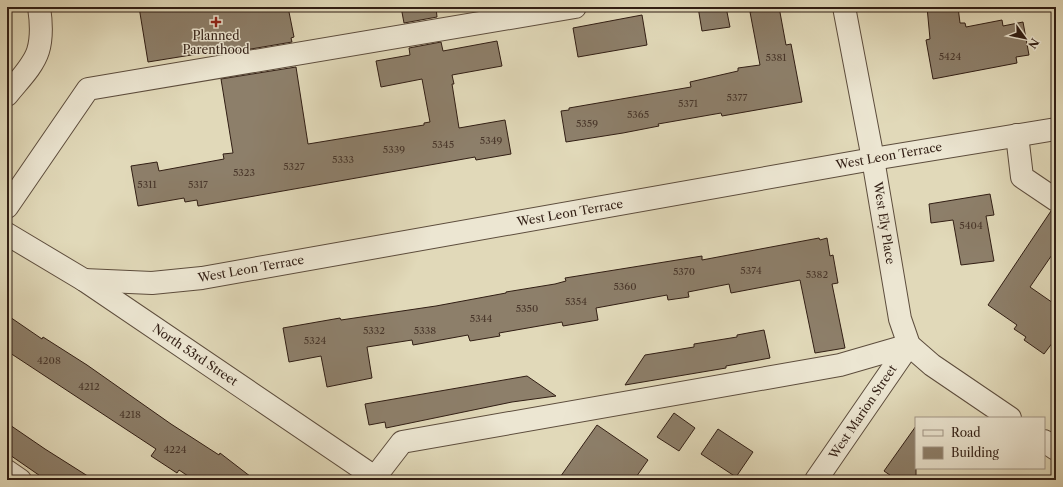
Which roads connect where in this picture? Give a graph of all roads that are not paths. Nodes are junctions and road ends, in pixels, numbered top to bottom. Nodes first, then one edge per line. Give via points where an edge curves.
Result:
1 (39, 7) edge
2 (575, 7) edge
3 (844, 7) edge
4 (7, 95) edge
5 (1056, 129) edge
6 (1017, 135) junction
7 (873, 159) junction
8 (1056, 200) edge
9 (7, 207) edge
10 (10, 241) edge
11 (84, 280) junction
12 (909, 344) junction
13 (1009, 417) edge
14 (1045, 442) edge
15 (1056, 449) edge
16 (7, 471) edge
17 (377, 478) edge
18 (20, 480) edge
19 (816, 480) edge

1 - 4 street via 38,51
2 - 9 street via 88,89
3 - 7 street, West Ely Place
5 - 6 street, West Leon Terrace
6 - 7 street, West Leon Terrace
6 - 8 street via 1022,177
7 - 11 street, West Leon Terrace via 202,278 152,284
7 - 12 street, West Ely Place via 900,319
10 - 11 street, North 53rd Street
11 - 17 street, North 53rd Street
12 - 13 street via 932,365
12 - 17 street via 840,365 402,442
12 - 19 street, West Marion Street
14 - 15 street
16 - 18 street

